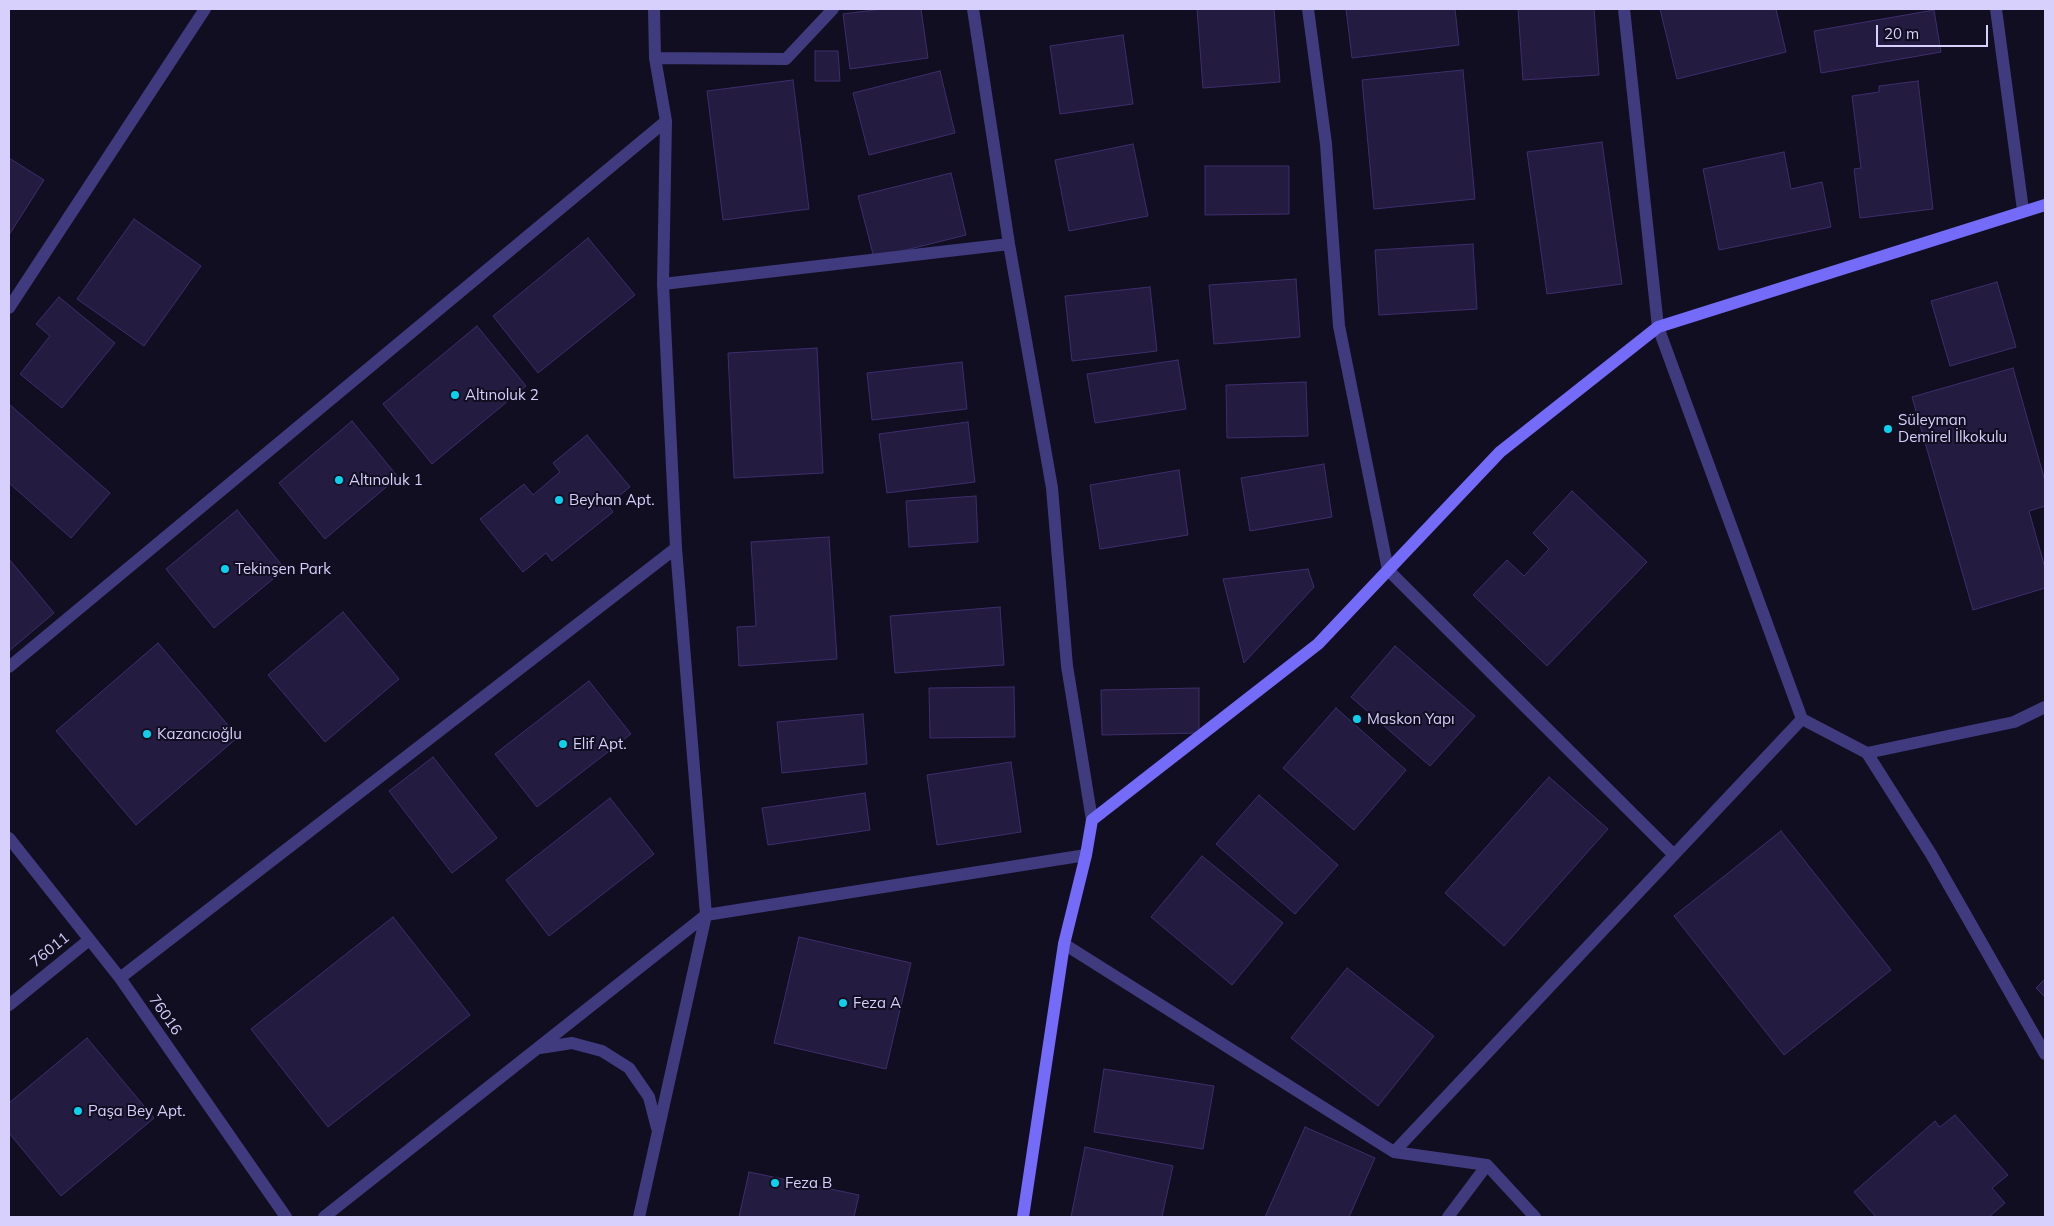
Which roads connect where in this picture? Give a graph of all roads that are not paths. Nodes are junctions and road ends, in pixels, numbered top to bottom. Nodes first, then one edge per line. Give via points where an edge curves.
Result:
1 (205, 9) edge
2 (654, 9) edge
3 (833, 9) edge
4 (973, 9) edge
5 (1308, 9) edge
6 (1624, 9) edge
7 (1996, 9) edge
8 (655, 58) junction
9 (666, 121) junction
10 (2045, 205) edge
11 (2023, 210) junction
12 (1009, 244) junction
13 (663, 284) junction
14 (9, 308) edge
15 (1658, 327) junction
16 (676, 548) junction
17 (1388, 570) junction
18 (9, 667) edge
19 (2045, 707) edge
20 (1802, 719) junction
21 (1867, 753) junction
22 (1092, 820) junction
23 (9, 838) edge
24 (1086, 855) junction
25 (1674, 855) junction
26 (706, 915) junction
27 (89, 940) junction
28 (1064, 944) junction
29 (120, 978) junction
30 (9, 1005) edge
31 (538, 1049) junction
32 (2045, 1054) edge
33 (658, 1131) junction
34 (1394, 1152) junction
35 (1487, 1165) junction
36 (286, 1217) edge
37 (324, 1217) edge
38 (639, 1217) edge
39 (1023, 1217) edge
40 (1448, 1217) edge
41 (1536, 1217) edge

1 - 14 street
2 - 8 street
3 - 8 street via 786,59
4 - 12 street
5 - 17 street via 1326,144 1339,326
6 - 15 street
7 - 11 street
8 - 9 street
9 - 13 street
9 - 18 street
10 - 11 street
11 - 15 street
12 - 13 street
12 - 22 street via 1052,488 1067,666
13 - 16 street
15 - 17 street via 1500,452
15 - 20 street
16 - 26 street
16 - 29 street
17 - 22 street via 1318,644
17 - 25 street
19 - 21 street via 2014,722
20 - 21 street
20 - 25 street
21 - 32 street via 1931,854
22 - 24 street
23 - 27 street, 76016
24 - 26 street
24 - 28 street
25 - 34 street
26 - 31 street
26 - 33 street
27 - 29 street, 76016
27 - 30 street, 76011
28 - 34 street
28 - 39 street
29 - 36 street, 76016
31 - 33 street via 572,1043 602,1051 629,1068 649,1097
31 - 37 street
33 - 38 street
34 - 35 street
35 - 40 street
35 - 41 street

